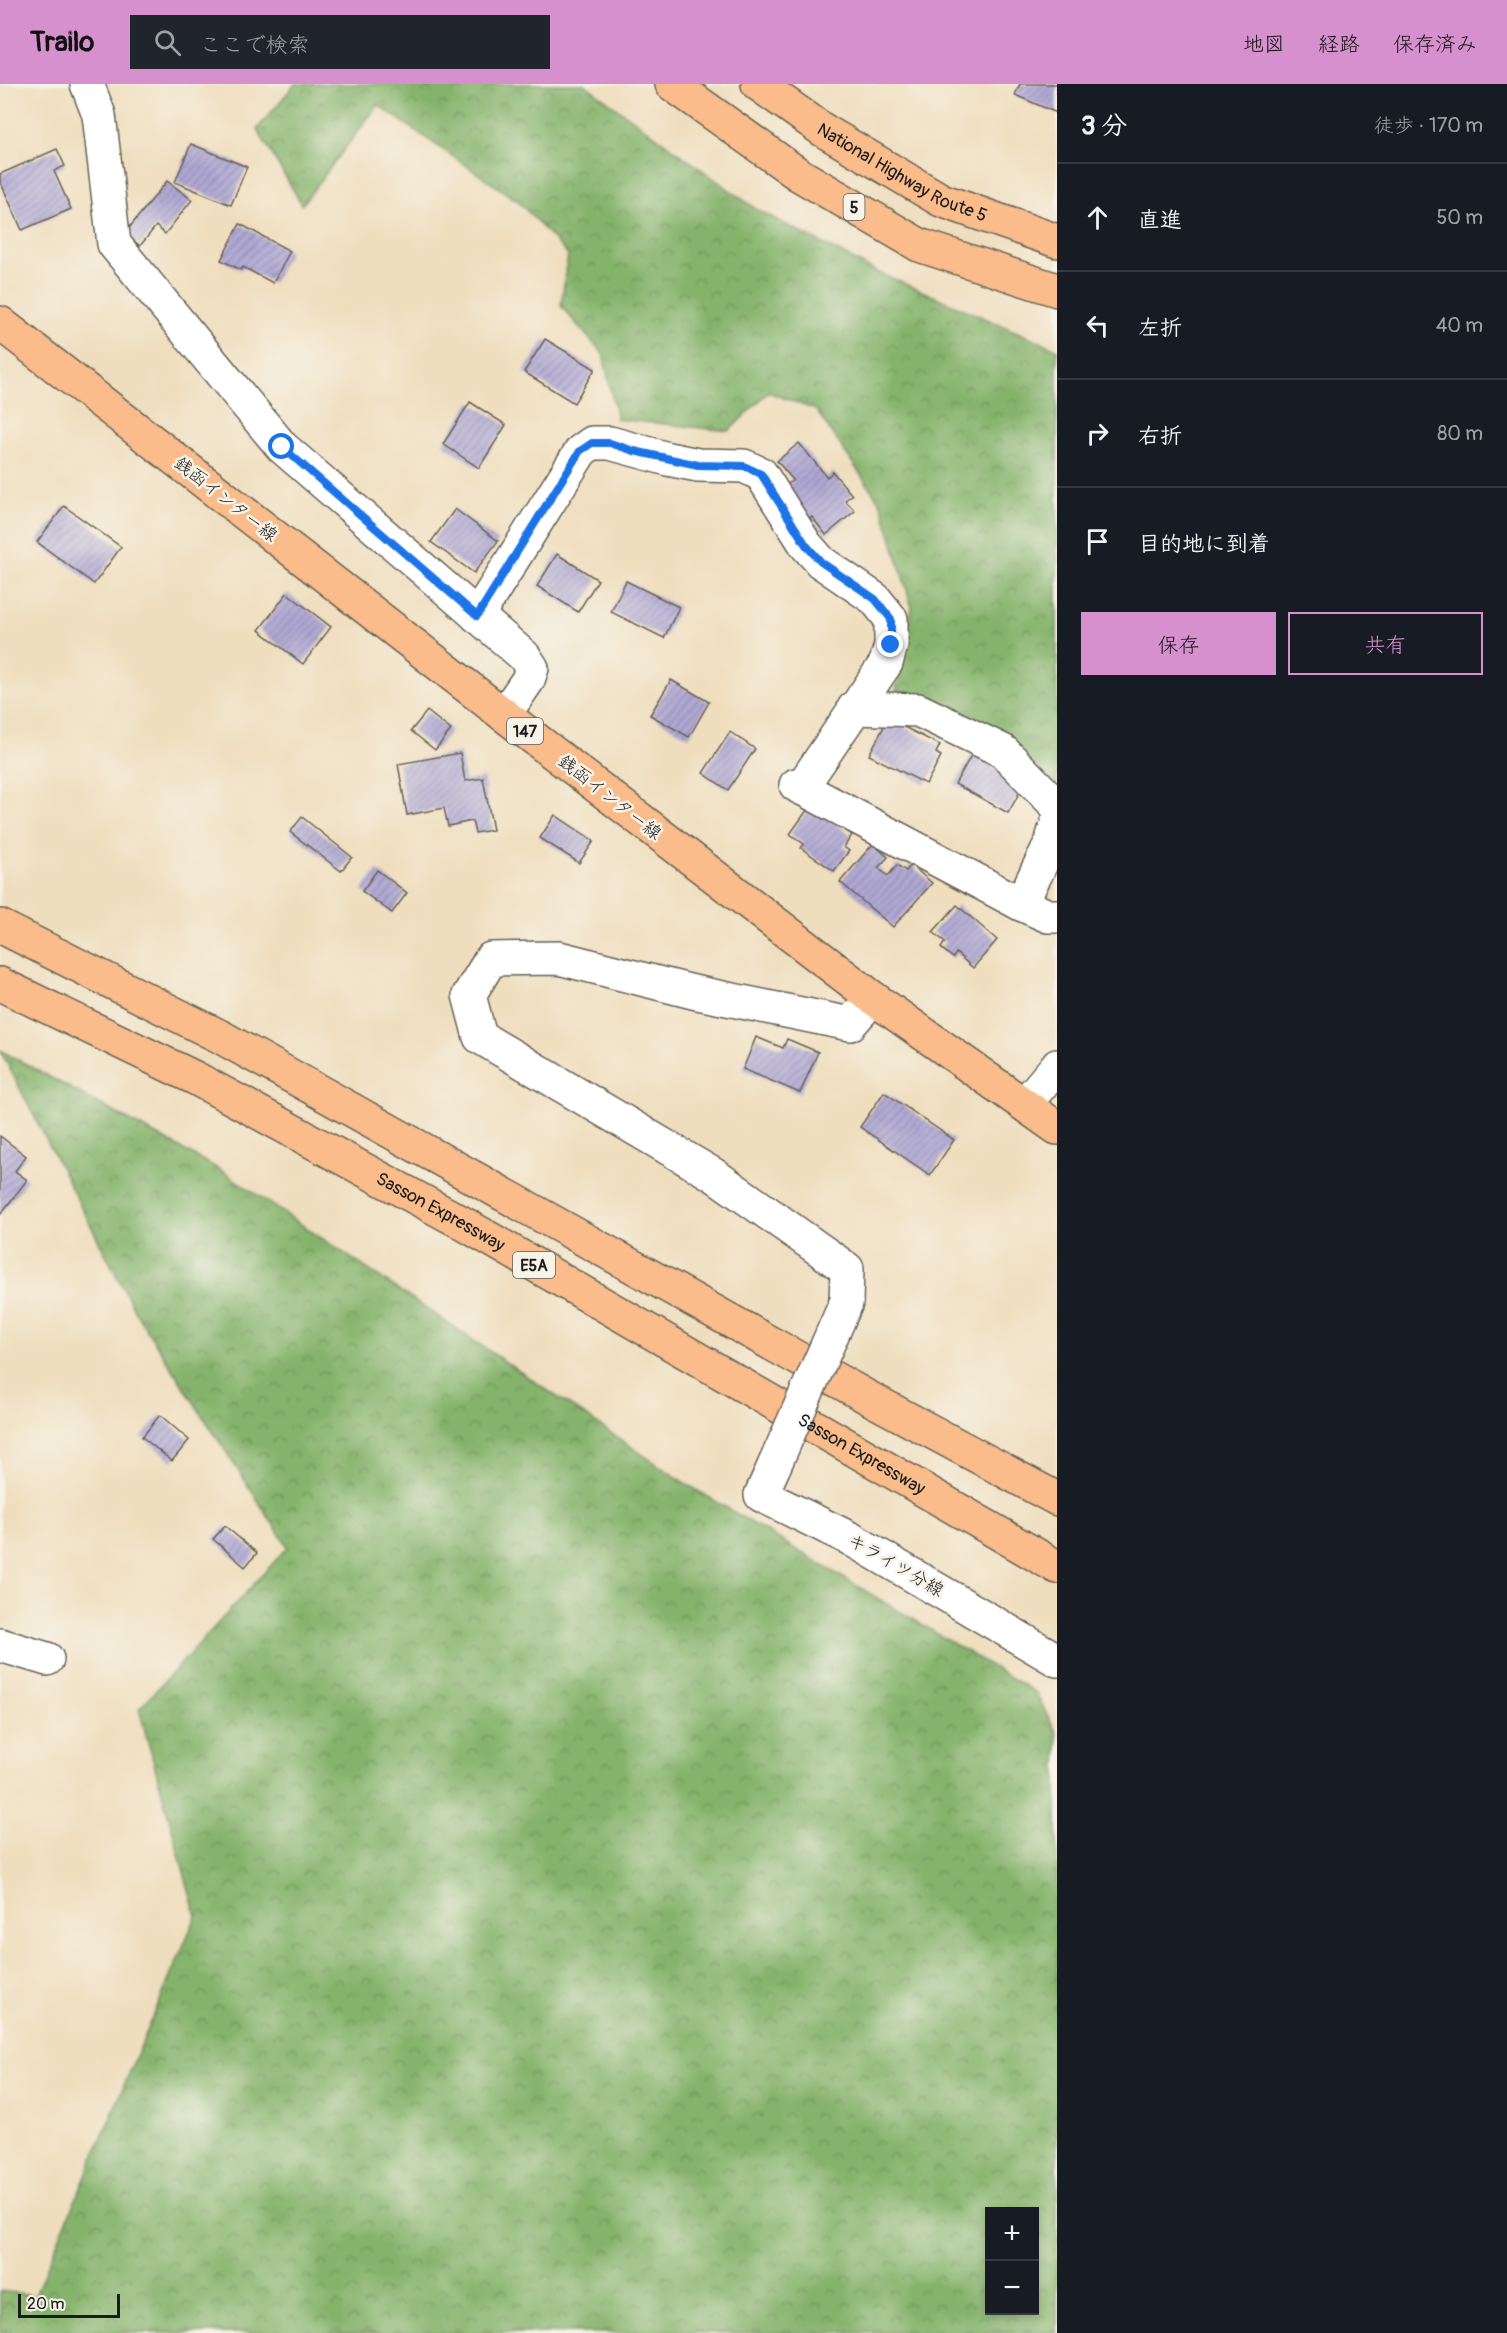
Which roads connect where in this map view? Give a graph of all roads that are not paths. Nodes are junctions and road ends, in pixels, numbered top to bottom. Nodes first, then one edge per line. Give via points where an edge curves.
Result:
1 (87, 84) edge
2 (672, 84) edge
3 (758, 84) edge
4 (1057, 241) edge
5 (1057, 290) edge
6 (0, 323) edge
7 (477, 616) junction
8 (854, 708) junction
9 (504, 715) junction
10 (1057, 806) edge
11 (1057, 824) edge
12 (1021, 904) junction
13 (1057, 916) edge
14 (0, 926) edge
15 (0, 984) edge
16 (873, 998) junction
17 (1057, 1066) edge
18 (1025, 1104) junction
19 (1057, 1128) edge
20 (869, 1398) junction
21 (1057, 1478) edge
22 (1057, 1499) edge
23 (1057, 1567) edge
24 (0, 1645) edge
25 (47, 1659) dead end
26 (1057, 1660) edge

1 - 7 street via 99,115 114,244 282,447
2 - 5 main road, 5 via 798,174 919,245
3 - 4 main road, National Highway Route 5 via 823,130 941,200
6 - 9 main road, 銭函インター線 / 147
7 - 8 street via 580,451 592,443 610,443 698,465 744,466 761,474 821,562 875,599 891,619 886,663
7 - 9 street via 504,637 532,668 528,681
8 - 10 street via 918,710 1003,751
8 - 12 street via 798,786
9 - 16 main road, 銭函インター線 / 147
11 - 12 street
12 - 13 street
14 - 20 main road, E5A via 221,1036
15 - 23 main road, Sasson Expressway / E5A via 195,1078 459,1221
16 - 18 main road, 銭函インター線 / 147
16 - 26 street, キライツ分線, bridge via 850,1024 693,992 559,958 491,959 469,995 480,1036 714,1175 848,1269 846,1303 761,1495 851,1539
17 - 18 street
18 - 19 main road, 銭函インター線 / 147
20 - 21 main road via 948,1425
20 - 22 main road, E5A
24 - 25 street

